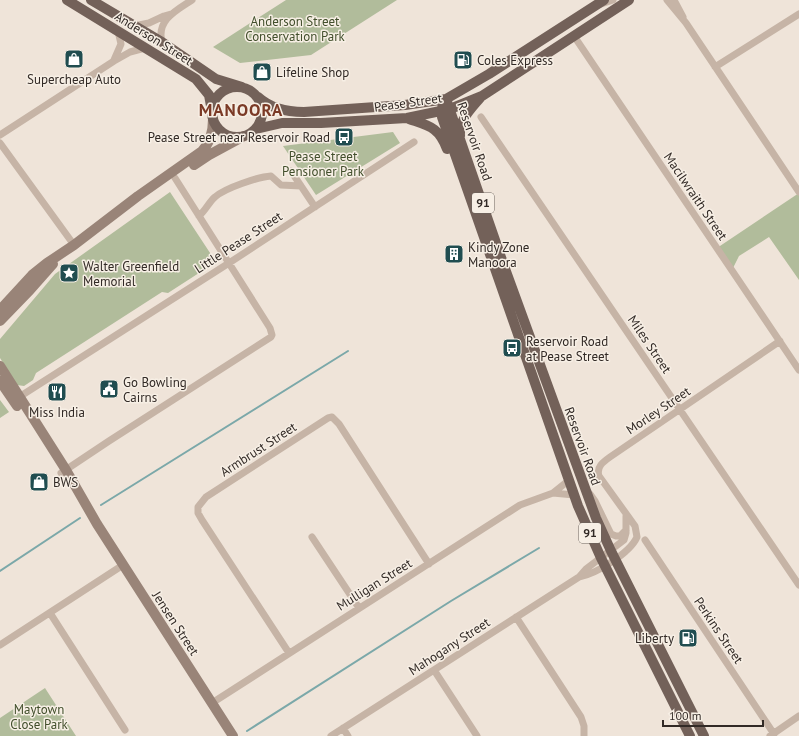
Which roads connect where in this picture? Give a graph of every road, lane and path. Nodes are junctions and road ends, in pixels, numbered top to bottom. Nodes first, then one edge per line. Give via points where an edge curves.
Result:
1 (67, 0) edge
2 (92, 0) edge
3 (192, 0) edge
4 (604, 0) edge
5 (613, 0) edge
6 (629, 0) edge
7 (667, 0) edge
8 (674, 0) edge
9 (591, 8) junction
10 (171, 14) junction
11 (799, 14) edge
12 (686, 23) junction
13 (134, 26) junction
14 (118, 31) junction
15 (574, 36) junction
16 (162, 42) junction
17 (145, 48) junction
18 (114, 60) junction
19 (715, 67) junction
20 (242, 87) junction
21 (482, 96) junction
22 (258, 97) junction
23 (446, 100) junction
24 (446, 111) junction
25 (212, 115) junction
26 (481, 117) dead end
27 (407, 118) junction
28 (256, 129) junction
29 (0, 135) edge
30 (244, 136) junction
31 (461, 140) junction
32 (0, 142) edge
33 (414, 142) dead end
34 (291, 171) dead end
35 (173, 176) junction
36 (301, 186) junction
37 (799, 192) edge
38 (472, 202) junction
39 (315, 206) junction
40 (199, 216) junction
41 (74, 245) junction
42 (60, 255) junction
43 (229, 263) junction
44 (19, 302) junction
45 (0, 310) edge
46 (0, 321) edge
47 (0, 329) edge
48 (780, 341) junction
49 (0, 366) edge
50 (799, 370) edge
51 (0, 381) edge
52 (17, 398) junction
53 (680, 410) junction
54 (64, 471) junction
55 (568, 481) junction
56 (584, 488) junction
57 (553, 494) junction
58 (574, 495) junction
59 (626, 516) junction
60 (626, 530) junction
61 (312, 536) dead end
62 (645, 540) dead end
63 (613, 555) junction
64 (603, 562) junction
65 (429, 564) junction
66 (123, 565) junction
67 (799, 585) edge
68 (359, 608) junction
69 (50, 613) junction
70 (516, 617) junction
71 (0, 645) edge
72 (289, 653) junction
73 (434, 670) junction
74 (212, 703) junction
75 (799, 716) edge
76 (343, 728) junction
77 (125, 730) dead end
78 (772, 735) edge
79 (233, 736) edge
80 (331, 736) edge
81 (348, 736) edge
82 (477, 736) edge
83 (584, 736) edge
84 (690, 736) edge
85 (704, 736) edge

1 - 14 main road, Anderson Street
2 - 13 main road, Anderson Street
3 - 10 street
4 - 9 main road, Pease Street
5 - 9 street
6 - 15 main road, Pease Street / 91
7 - 12 street
8 - 12 street
9 - 23 main road, Pease Street
10 - 13 street
10 - 16 street via 163,25
11 - 19 street
12 - 19 street
13 - 16 main road, Anderson Street
14 - 17 main road, Anderson Street
14 - 18 street via 121,44
15 - 21 main road, Pease Street / 91
15 - 48 street, Macilwraith Street
16 - 20 main road, Anderson Street via 216,79
17 - 18 street
17 - 25 main road, Anderson Street via 198,81 210,97
18 - 29 street
19 - 37 street
20 - 22 main road
20 - 25 main road via 233,87 221,92 215,99
21 - 24 main road, Pease Street
21 - 31 main road, 91 via 464,119 460,129
22 - 23 main road, Pease Street via 268,105 291,112
22 - 28 main road via 262,113
23 - 24 main road, Reservoir Road
24 - 27 main road, Pease Street
24 - 31 main road, Reservoir Road
24 - 38 main road, Reservoir Road / 91
25 - 30 main road via 216,126 225,134 232,137
25 - 35 street via 212,133 206,147
26 - 53 street, Miles Street
27 - 28 main road, Pease Street via 282,123
27 - 38 main road via 431,127 442,136 459,183
28 - 30 main road
30 - 35 street
31 - 56 main road, Reservoir Road / 91
32 - 41 street
33 - 39 street, Little Pease Street
34 - 36 street
35 - 40 street
35 - 41 street via 138,196
36 - 39 street
36 - 40 street via 281,185 271,176 253,180 217,195
38 - 55 main road, Reservoir Road / 91
39 - 43 street, Little Pease Street
40 - 43 street
41 - 42 street
42 - 44 street
42 - 45 street via 40,268
43 - 52 street, Little Pease Street
43 - 54 street via 270,328 271,337
44 - 46 street
44 - 47 street
48 - 50 street, Macilwraith Street
48 - 53 street, Morley Street
49 - 52 street, Jensen Street
51 - 52 street, Jensen Street
52 - 54 street, Jensen Street
53 - 59 street, Morley Street via 599,467 600,478
53 - 67 street, Miles Street
54 - 66 street, Jensen Street via 83,507
55 - 57 street, Mulligan Street
55 - 58 main road, Reservoir Road / 91
56 - 60 street via 594,499 611,534 620,536
56 - 63 main road, Reservoir Road / 91
57 - 58 street, Mulligan Street
57 - 65 street, Mulligan Street via 520,505
58 - 64 main road, Reservoir Road / 91
59 - 60 street
59 - 63 street, Morley Street via 635,526 637,537 631,546
60 - 63 street, Morley Street via 624,540
61 - 68 street
62 - 78 street, Perkins Street
63 - 64 street, Morley Street
63 - 85 main road, Reservoir Road / 91
64 - 70 street, Mahogany Street via 587,575 579,577
64 - 84 main road, Reservoir Road / 91
65 - 68 street, Mulligan Street
65 - 72 street, Armbrust Street via 339,424 332,417 328,418 206,497 198,507 202,520
66 - 69 street
66 - 74 street, Jensen Street
68 - 72 street, Mulligan Street
69 - 71 street
69 - 77 street
70 - 73 street, Mahogany Street
70 - 83 street via 581,716
72 - 74 street, Mulligan Street
73 - 76 street, Mahogany Street
73 - 82 street
74 - 79 street, Jensen Street
75 - 78 street
76 - 80 street, Mahogany Street
76 - 81 street

